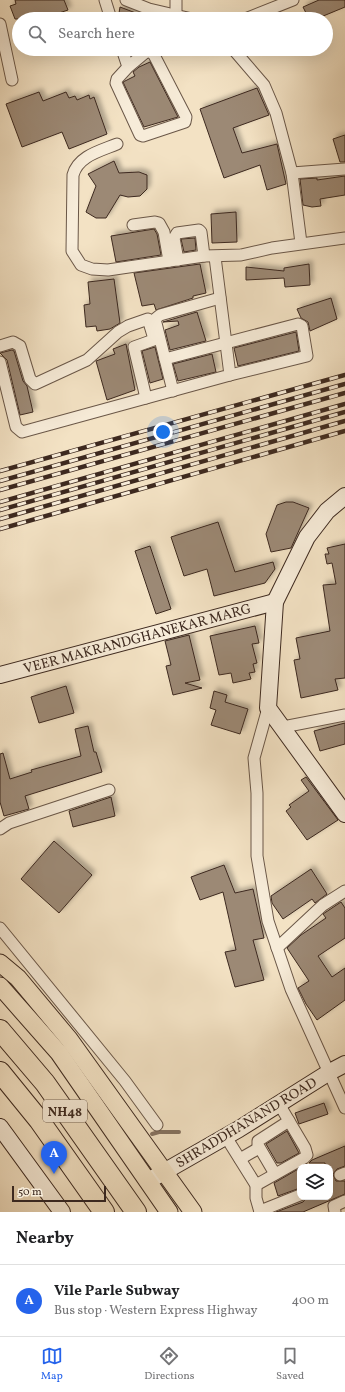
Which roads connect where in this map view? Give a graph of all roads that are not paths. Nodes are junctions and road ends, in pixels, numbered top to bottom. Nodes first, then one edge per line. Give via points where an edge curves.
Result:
1 (105, 0) edge
2 (126, 0) edge
3 (176, 0) edge
4 (293, 0) edge
5 (109, 12) edge
6 (164, 12) edge
7 (176, 12) edge
8 (263, 12) edge
9 (0, 24) edge
10 (124, 56) edge
11 (140, 56) edge
12 (153, 56) edge
13 (239, 56) edge
14 (128, 67) junction
15 (12, 80) dead end
16 (117, 144) dead end
17 (345, 169) edge
18 (292, 173) junction
19 (133, 225) dead end
20 (345, 238) edge
21 (301, 243) junction
22 (210, 257) junction
23 (173, 261) junction
24 (220, 298) junction
25 (157, 338) junction
26 (226, 342) junction
27 (0, 346) edge
28 (165, 359) junction
29 (0, 362) edge
30 (230, 375) junction
31 (173, 391) junction
32 (146, 398) junction
33 (345, 496) edge
34 (274, 602) junction
35 (0, 675) edge
36 (268, 708) junction
37 (345, 715) edge
38 (283, 727) junction
39 (109, 790) dead end
40 (345, 814) edge
41 (0, 829) edge
42 (345, 891) edge
43 (0, 928) edge
44 (277, 948) junction
45 (0, 963) edge
46 (0, 986) edge
47 (0, 1030) edge
48 (345, 1064) edge
49 (0, 1072) edge
50 (328, 1073) junction
51 (345, 1108) edge
52 (267, 1111) junction
53 (289, 1120) junction
54 (157, 1125) dead end
55 (0, 1127) edge
56 (277, 1128) junction
57 (266, 1135) junction
58 (226, 1137) junction
59 (259, 1148) junction
60 (240, 1159) junction
61 (164, 1172) junction
62 (275, 1174) junction
63 (148, 1181) junction
64 (256, 1185) junction
65 (297, 1196) edge
66 (345, 1201) edge
67 (260, 1211) edge
68 (62, 1212) edge
69 (104, 1212) edge
70 (136, 1212) edge
71 (169, 1212) edge
72 (193, 1212) edge
73 (335, 1212) edge

1 - 5 street
2 - 6 street
3 - 7 street
4 - 8 street
9 - 15 street
10 - 14 street
11 - 14 street
12 - 14 street via 186,117 185,122 140,135 116,83
13 - 18 street via 268,91
16 - 23 street via 85,157 75,168 72,251 81,265 92,269 108,270
17 - 18 street
18 - 21 street
19 - 23 street via 155,222 159,224
20 - 21 street
21 - 22 street via 241,255
22 - 23 street
22 - 23 street via 201,232 191,231 177,233 174,236
22 - 24 street
24 - 25 street via 157,317
24 - 26 street
25 - 27 street via 148,319 128,326 87,360 35,384 30,379 20,346 13,342
25 - 28 street
25 - 32 street via 138,344 133,349
26 - 28 street
26 - 30 street
26 - 30 street via 300,324 308,354 306,357
28 - 31 street
29 - 32 street via 16,427 20,432
30 - 31 street
31 - 32 street
33 - 34 street via 327,511 307,537
34 - 35 street, VEER MAKRANDGHANEKAR MARG
34 - 36 street
36 - 38 street
36 - 44 street via 254,758 257,856 268,921
37 - 38 street
38 - 40 street
39 - 41 street via 9,823
42 - 44 street via 323,906
43 - 54 street via 125,1081
44 - 50 street via 291,989
45 - 61 main road via 18,978 69,1039
46 - 63 main road via 59,1053
47 - 70 highway, NH48 via 45,1083
48 - 50 street, SHRADDHANAND ROAD
49 - 69 highway, NH48 via 39,1120
50 - 51 street
50 - 52 street, SHRADDHANAND ROAD
52 - 53 street
52 - 56 street
52 - 57 street
52 - 58 street, SHRADDHANAND ROAD
53 - 56 street
53 - 62 street via 307,1154
55 - 68 street
56 - 57 street
57 - 59 street via 258,1141
58 - 60 street
58 - 61 street, SHRADDHANAND ROAD
59 - 60 street
59 - 62 street
60 - 64 street
61 - 63 street, SHRADDHANAND ROAD
61 - 72 main road
62 - 64 street
63 - 71 main road
64 - 67 street
65 - 67 street
66 - 73 street via 334,1206

